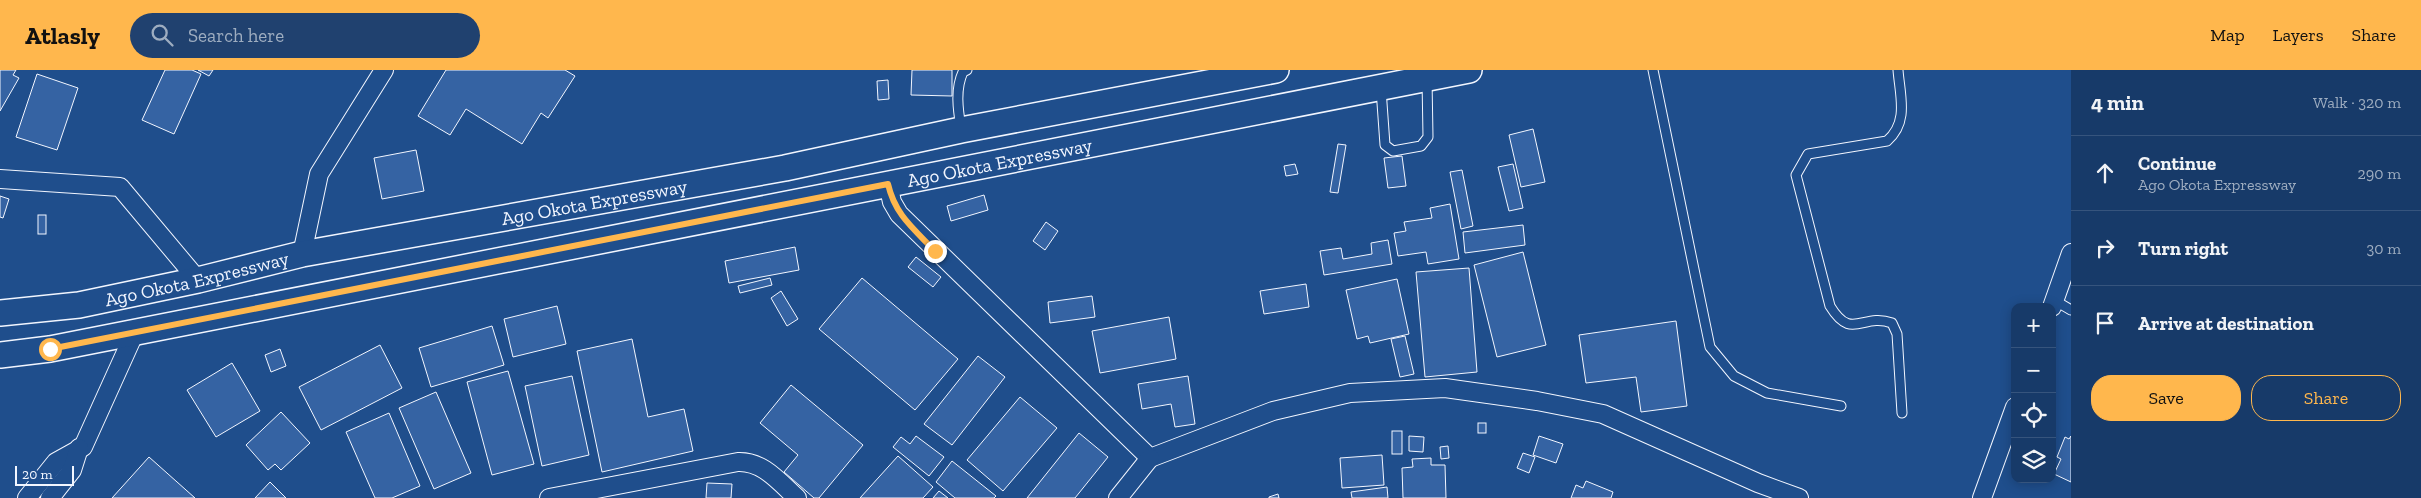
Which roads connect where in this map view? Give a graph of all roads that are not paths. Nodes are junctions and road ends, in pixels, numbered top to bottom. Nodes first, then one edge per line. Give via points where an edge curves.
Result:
1 (384, 70) edge
2 (967, 70) edge
3 (1276, 70) edge
4 (1469, 70) edge
5 (1653, 70) edge
6 (1898, 70) edge
7 (1427, 78) junction
8 (1381, 87) junction
9 (961, 130) junction
10 (0, 179) edge
11 (888, 184) junction
12 (2071, 253) edge
13 (302, 254) junction
14 (198, 280) junction
15 (2053, 303) edge
16 (2056, 304) edge
17 (2071, 310) edge
18 (0, 312) edge
19 (134, 332) junction
20 (0, 355) edge
21 (1841, 406) dead end
22 (1902, 413) dead end
23 (2011, 418) edge
24 (79, 448) junction
25 (1150, 458) junction
26 (27, 498) edge
27 (50, 498) edge
28 (550, 498) edge
29 (796, 498) edge
30 (1118, 498) edge
31 (1799, 498) edge
32 (1982, 498) edge

1 - 13 street via 319,174
2 - 9 lane via 959,80
3 - 9 main road, Ago Okota Expressway via 1203,80
4 - 7 main road, Ago Okota Expressway
5 - 21 lane via 1710,347 1734,376 1767,392
6 - 22 lane via 1902,118 1896,134 1887,142 1808,154 1796,175 1830,306 1838,320 1849,325 1881,319 1892,323 1897,334
7 - 8 main road, Ago Okota Expressway
7 - 8 lane via 1428,137 1421,146 1393,151 1385,145
8 - 11 main road, Ago Okota Expressway
9 - 13 main road, Ago Okota Expressway via 785,168
10 - 14 street via 120,187
11 - 19 main road, Ago Okota Expressway
11 - 25 street via 899,214
12 - 15 street
13 - 14 main road, Ago Okota Expressway
14 - 18 main road, Ago Okota Expressway via 79,305
16 - 17 lane
19 - 20 main road, Ago Okota Expressway via 50,349
19 - 24 street via 83,447
23 - 32 street
24 - 26 street via 56,462
24 - 27 street via 72,470
25 - 30 street
25 - 31 street via 1282,409 1350,393 1444,388 1603,414
28 - 29 street via 751,462 766,470

